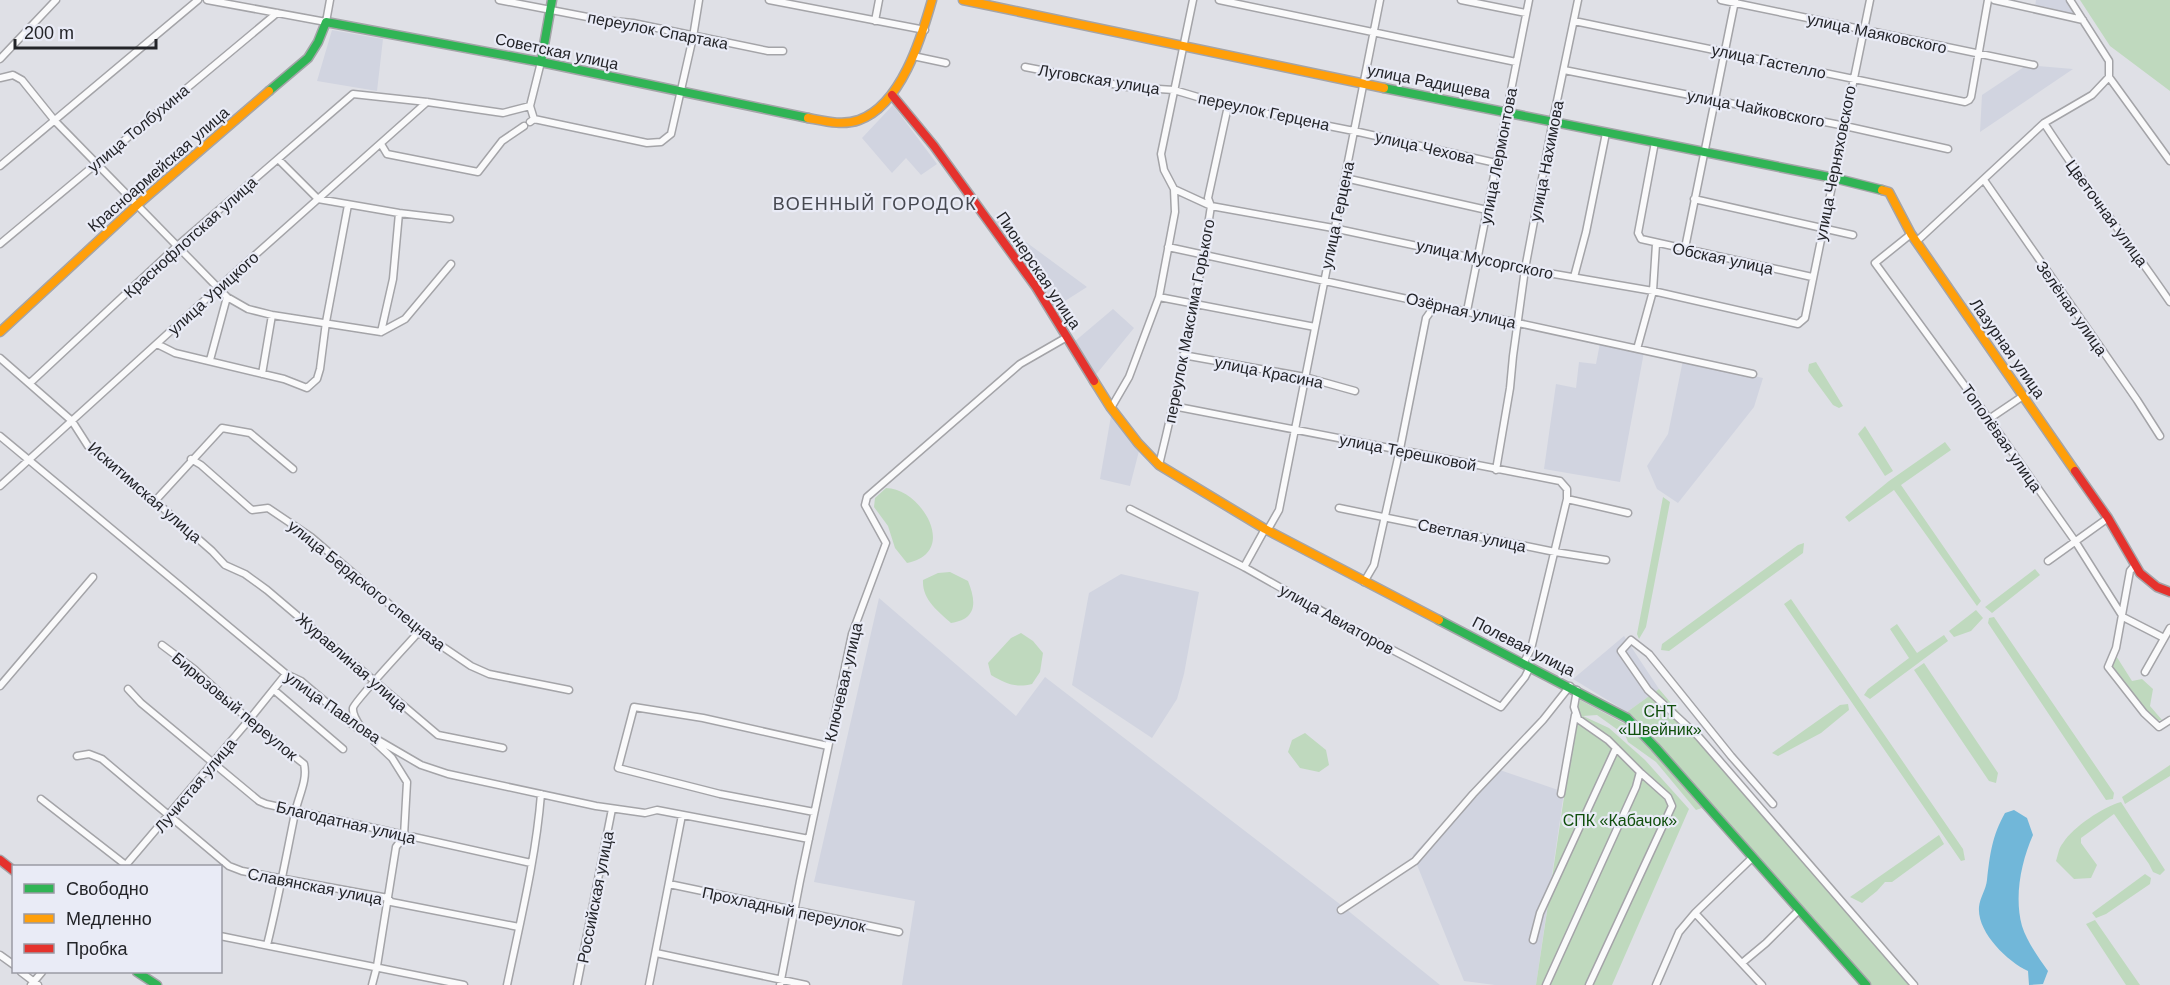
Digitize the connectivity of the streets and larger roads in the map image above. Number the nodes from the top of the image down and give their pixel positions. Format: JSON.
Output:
{"nodes":[{"id":1,"x":56,"y":0,"type":"edge"},
{"id":2,"x":198,"y":0,"type":"edge"},
{"id":3,"x":207,"y":0,"type":"edge"},
{"id":4,"x":330,"y":0,"type":"edge"},
{"id":5,"x":499,"y":0,"type":"edge"},
{"id":6,"x":552,"y":0,"type":"edge"},
{"id":7,"x":699,"y":0,"type":"edge"},
{"id":8,"x":769,"y":0,"type":"edge"},
{"id":9,"x":879,"y":0,"type":"edge"},
{"id":10,"x":932,"y":0,"type":"edge"},
{"id":11,"x":963,"y":0,"type":"edge"},
{"id":12,"x":1193,"y":0,"type":"edge"},
{"id":13,"x":1219,"y":0,"type":"edge"},
{"id":14,"x":1380,"y":0,"type":"edge"},
{"id":15,"x":1461,"y":0,"type":"edge"},
{"id":16,"x":1528,"y":0,"type":"edge"},
{"id":17,"x":1578,"y":0,"type":"edge"},
{"id":18,"x":1721,"y":0,"type":"edge"},
{"id":19,"x":1870,"y":0,"type":"edge"},
{"id":20,"x":1988,"y":0,"type":"edge"},
{"id":21,"x":1994,"y":0,"type":"edge"},
{"id":22,"x":2070,"y":0,"type":"edge"},
{"id":23,"x":1734,"y":1,"type":"edge"},
{"id":24,"x":984,"y":2,"type":"edge"},
{"id":25,"x":1244,"y":2,"type":"edge"},
{"id":26,"x":550,"y":10,"type":"junction"},
{"id":27,"x":277,"y":13,"type":"junction"},
{"id":28,"x":1526,"y":13,"type":"junction"},
{"id":29,"x":2084,"y":20,"type":"junction"},
{"id":30,"x":875,"y":21,"type":"junction"},
{"id":31,"x":1574,"y":21,"type":"junction"},
{"id":32,"x":326,"y":22,"type":"junction"},
{"id":33,"x":924,"y":30,"type":"junction"},
{"id":34,"x":1864,"y":30,"type":"junction"},
{"id":35,"x":1374,"y":33,"type":"junction"},
{"id":36,"x":693,"y":37,"type":"junction"},
{"id":37,"x":1183,"y":47,"type":"junction"},
{"id":38,"x":783,"y":51,"type":"dead end"},
{"id":39,"x":1724,"y":52,"type":"junction"},
{"id":40,"x":1978,"y":54,"type":"junction"},
{"id":41,"x":913,"y":56,"type":"junction"},
{"id":42,"x":0,"y":60,"type":"edge"},
{"id":43,"x":541,"y":62,"type":"junction"},
{"id":44,"x":1516,"y":62,"type":"junction"},
{"id":45,"x":946,"y":63,"type":"dead end"},
{"id":46,"x":2034,"y":65,"type":"dead end"},
{"id":47,"x":1025,"y":67,"type":"dead end"},
{"id":48,"x":1564,"y":70,"type":"junction"},
{"id":49,"x":2109,"y":77,"type":"junction"},
{"id":50,"x":0,"y":78,"type":"edge"},
{"id":51,"x":1852,"y":78,"type":"junction"},
{"id":52,"x":1364,"y":84,"type":"junction"},
{"id":53,"x":1174,"y":90,"type":"junction"},
{"id":54,"x":680,"y":92,"type":"junction"},
{"id":55,"x":892,"y":95,"type":"junction"},
{"id":56,"x":1714,"y":99,"type":"junction"},
{"id":57,"x":427,"y":102,"type":"junction"},
{"id":58,"x":530,"y":106,"type":"junction"},
{"id":59,"x":1228,"y":106,"type":"junction"},
{"id":60,"x":1507,"y":111,"type":"junction"},
{"id":61,"x":1553,"y":120,"type":"junction"},
{"id":62,"x":55,"y":121,"type":"junction"},
{"id":63,"x":529,"y":122,"type":"junction"},
{"id":64,"x":2044,"y":123,"type":"junction"},
{"id":65,"x":1845,"y":126,"type":"junction"},
{"id":66,"x":1354,"y":131,"type":"junction"},
{"id":67,"x":1606,"y":133,"type":"junction"},
{"id":68,"x":1655,"y":142,"type":"junction"},
{"id":69,"x":381,"y":144,"type":"junction"},
{"id":70,"x":1948,"y":149,"type":"dead end"},
{"id":71,"x":1705,"y":151,"type":"junction"},
{"id":72,"x":278,"y":159,"type":"junction"},
{"id":73,"x":2170,"y":161,"type":"edge"},
{"id":74,"x":96,"y":162,"type":"junction"},
{"id":75,"x":1496,"y":163,"type":"junction"},
{"id":76,"x":0,"y":166,"type":"edge"},
{"id":77,"x":1345,"y":178,"type":"junction"},
{"id":78,"x":1833,"y":178,"type":"junction"},
{"id":79,"x":1983,"y":180,"type":"junction"},
{"id":80,"x":1174,"y":189,"type":"junction"},
{"id":81,"x":1889,"y":192,"type":"joint"},
{"id":82,"x":318,"y":199,"type":"junction"},
{"id":83,"x":1694,"y":199,"type":"junction"},
{"id":84,"x":348,"y":205,"type":"junction"},
{"id":85,"x":137,"y":206,"type":"junction"},
{"id":86,"x":1211,"y":206,"type":"junction"},
{"id":87,"x":1487,"y":210,"type":"junction"},
{"id":88,"x":399,"y":213,"type":"junction"},
{"id":89,"x":450,"y":219,"type":"dead end"},
{"id":90,"x":1334,"y":228,"type":"junction"},
{"id":91,"x":1822,"y":229,"type":"junction"},
{"id":92,"x":1853,"y":235,"type":"dead end"},
{"id":93,"x":1913,"y":238,"type":"junction"},
{"id":94,"x":0,"y":244,"type":"edge"},
{"id":95,"x":1656,"y":244,"type":"junction"},
{"id":96,"x":176,"y":247,"type":"junction"},
{"id":97,"x":1168,"y":248,"type":"junction"},
{"id":98,"x":1685,"y":249,"type":"junction"},
{"id":99,"x":1204,"y":256,"type":"junction"},
{"id":100,"x":1478,"y":258,"type":"junction"},
{"id":101,"x":452,"y":264,"type":"dead end"},
{"id":102,"x":1525,"y":269,"type":"junction"},
{"id":103,"x":1574,"y":277,"type":"junction"},
{"id":104,"x":1812,"y":277,"type":"junction"},
{"id":105,"x":1324,"y":280,"type":"junction"},
{"id":106,"x":218,"y":288,"type":"junction"},
{"id":107,"x":1653,"y":291,"type":"junction"},
{"id":108,"x":227,"y":297,"type":"junction"},
{"id":109,"x":1159,"y":297,"type":"junction"},
{"id":110,"x":2170,"y":302,"type":"edge"},
{"id":111,"x":1194,"y":304,"type":"junction"},
{"id":112,"x":1436,"y":304,"type":"junction"},
{"id":113,"x":1467,"y":311,"type":"junction"},
{"id":114,"x":272,"y":315,"type":"junction"},
{"id":115,"x":326,"y":322,"type":"junction"},
{"id":116,"x":1517,"y":324,"type":"junction"},
{"id":117,"x":1798,"y":324,"type":"joint"},
{"id":118,"x":1315,"y":327,"type":"junction"},
{"id":119,"x":0,"y":332,"type":"edge"},
{"id":120,"x":381,"y":332,"type":"junction"},
{"id":121,"x":1067,"y":337,"type":"junction"},
{"id":122,"x":157,"y":344,"type":"junction"},
{"id":123,"x":1637,"y":349,"type":"junction"},
{"id":124,"x":1183,"y":355,"type":"junction"},
{"id":125,"x":0,"y":358,"type":"edge"},
{"id":126,"x":210,"y":360,"type":"junction"},
{"id":127,"x":262,"y":374,"type":"junction"},
{"id":128,"x":1753,"y":374,"type":"dead end"},
{"id":129,"x":1305,"y":377,"type":"junction"},
{"id":130,"x":30,"y":383,"type":"junction"},
{"id":131,"x":1355,"y":391,"type":"dead end"},
{"id":132,"x":2023,"y":396,"type":"junction"},
{"id":133,"x":1173,"y":406,"type":"junction"},
{"id":134,"x":1111,"y":408,"type":"junction"},
{"id":135,"x":1989,"y":419,"type":"junction"},
{"id":136,"x":72,"y":421,"type":"junction"},
{"id":137,"x":1295,"y":430,"type":"junction"},
{"id":138,"x":0,"y":436,"type":"edge"},
{"id":139,"x":2160,"y":436,"type":"dead end"},
{"id":140,"x":1400,"y":449,"type":"junction"},
{"id":141,"x":191,"y":459,"type":"junction"},
{"id":142,"x":29,"y":460,"type":"junction"},
{"id":143,"x":1159,"y":465,"type":"junction"},
{"id":144,"x":293,"y":470,"type":"dead end"},
{"id":145,"x":1496,"y":470,"type":"junction"},
{"id":146,"x":0,"y":486,"type":"edge"},
{"id":147,"x":1567,"y":500,"type":"junction"},
{"id":148,"x":155,"y":501,"type":"junction"},
{"id":149,"x":1339,"y":508,"type":"dead end"},
{"id":150,"x":1130,"y":509,"type":"dead end"},
{"id":151,"x":1628,"y":513,"type":"dead end"},
{"id":152,"x":1384,"y":517,"type":"junction"},
{"id":153,"x":2108,"y":518,"type":"junction"},
{"id":154,"x":1266,"y":530,"type":"junction"},
{"id":155,"x":2074,"y":541,"type":"junction"},
{"id":156,"x":212,"y":551,"type":"joint"},
{"id":157,"x":1555,"y":552,"type":"junction"},
{"id":158,"x":1606,"y":560,"type":"dead end"},
{"id":159,"x":2048,"y":561,"type":"dead end"},
{"id":160,"x":2135,"y":566,"type":"junction"},
{"id":161,"x":1244,"y":567,"type":"junction"},
{"id":162,"x":93,"y":577,"type":"dead end"},
{"id":163,"x":1364,"y":582,"type":"junction"},
{"id":164,"x":2170,"y":592,"type":"edge"},
{"id":165,"x":2123,"y":617,"type":"junction"},
{"id":166,"x":2170,"y":628,"type":"edge"},
{"id":167,"x":423,"y":633,"type":"junction"},
{"id":168,"x":2164,"y":638,"type":"junction"},
{"id":169,"x":162,"y":645,"type":"dead end"},
{"id":170,"x":1525,"y":665,"type":"junction"},
{"id":171,"x":2145,"y":672,"type":"dead end"},
{"id":172,"x":286,"y":674,"type":"junction"},
{"id":173,"x":375,"y":682,"type":"junction"},
{"id":174,"x":0,"y":686,"type":"edge"},
{"id":175,"x":1573,"y":688,"type":"junction"},
{"id":176,"x":128,"y":689,"type":"dead end"},
{"id":177,"x":274,"y":690,"type":"junction"},
{"id":178,"x":569,"y":690,"type":"dead end"},
{"id":179,"x":1575,"y":714,"type":"junction"},
{"id":180,"x":249,"y":720,"type":"junction"},
{"id":181,"x":2170,"y":720,"type":"edge"},
{"id":182,"x":364,"y":732,"type":"junction"},
{"id":183,"x":828,"y":746,"type":"junction"},
{"id":184,"x":503,"y":748,"type":"dead end"},
{"id":185,"x":1616,"y":748,"type":"junction"},
{"id":186,"x":343,"y":749,"type":"dead end"},
{"id":187,"x":77,"y":756,"type":"dead end"},
{"id":188,"x":213,"y":763,"type":"junction"},
{"id":189,"x":1640,"y":772,"type":"junction"},
{"id":190,"x":541,"y":794,"type":"junction"},
{"id":191,"x":1561,"y":794,"type":"dead end"},
{"id":192,"x":41,"y":799,"type":"dead end"},
{"id":193,"x":1773,"y":804,"type":"dead end"},
{"id":194,"x":612,"y":809,"type":"junction"},
{"id":195,"x":295,"y":810,"type":"junction"},
{"id":196,"x":814,"y":812,"type":"junction"},
{"id":197,"x":169,"y":814,"type":"junction"},
{"id":198,"x":682,"y":815,"type":"junction"},
{"id":199,"x":404,"y":836,"type":"junction"},
{"id":200,"x":809,"y":839,"type":"junction"},
{"id":201,"x":1752,"y":858,"type":"junction"},
{"id":202,"x":0,"y":860,"type":"edge"},
{"id":203,"x":531,"y":863,"type":"junction"},
{"id":204,"x":125,"y":865,"type":"edge"},
{"id":205,"x":127,"y":865,"type":"edge"},
{"id":206,"x":12,"y":869,"type":"edge"},
{"id":207,"x":283,"y":878,"type":"junction"},
{"id":208,"x":669,"y":884,"type":"junction"},
{"id":209,"x":388,"y":898,"type":"junction"},
{"id":210,"x":1341,"y":910,"type":"dead end"},
{"id":211,"x":1799,"y":910,"type":"junction"},
{"id":212,"x":795,"y":912,"type":"junction"},
{"id":213,"x":1695,"y":913,"type":"junction"},
{"id":214,"x":519,"y":927,"type":"junction"},
{"id":215,"x":899,"y":932,"type":"dead end"},
{"id":216,"x":222,"y":936,"type":"edge"},
{"id":217,"x":1533,"y":940,"type":"dead end"},
{"id":218,"x":267,"y":945,"type":"junction"},
{"id":219,"x":656,"y":952,"type":"junction"},
{"id":220,"x":1742,"y":963,"type":"junction"},
{"id":221,"x":377,"y":966,"type":"junction"},
{"id":222,"x":22,"y":973,"type":"edge"},
{"id":223,"x":139,"y":973,"type":"edge"},
{"id":224,"x":781,"y":983,"type":"edge"},
{"id":225,"x":34,"y":984,"type":"edge"},
{"id":226,"x":157,"y":985,"type":"edge"},
{"id":227,"x":372,"y":985,"type":"edge"},
{"id":228,"x":464,"y":985,"type":"edge"},
{"id":229,"x":507,"y":985,"type":"edge"},
{"id":230,"x":577,"y":985,"type":"edge"},
{"id":231,"x":649,"y":985,"type":"edge"},
{"id":232,"x":806,"y":985,"type":"edge"},
{"id":233,"x":1546,"y":985,"type":"edge"},
{"id":234,"x":1589,"y":985,"type":"edge"},
{"id":235,"x":1656,"y":985,"type":"edge"},
{"id":236,"x":1762,"y":985,"type":"edge"},
{"id":237,"x":1866,"y":985,"type":"edge"},
{"id":238,"x":1914,"y":985,"type":"edge"}],
"edges":[{"from":1,"to":42,"type":"street"},
{"from":2,"to":62,"type":"street"},
{"from":3,"to":27,"type":"street","name":"Советская улица"},
{"from":4,"to":32,"type":"street"},
{"from":5,"to":26,"type":"street","name":"переулок Спартака"},
{"from":6,"to":26,"type":"street"},
{"from":7,"to":36,"type":"street"},
{"from":8,"to":30,"type":"street"},
{"from":9,"to":30,"type":"street"},
{"from":10,"to":33,"type":"street","name":"Советская улица"},
{"from":11,"to":24,"type":"street","name":"улица Радищева"},
{"from":12,"to":37,"type":"street"},
{"from":13,"to":25,"type":"street"},
{"from":14,"to":35,"type":"street","name":"улица Герцена"},
{"from":15,"to":28,"type":"street"},
{"from":16,"to":28,"type":"street","name":"улица Лермонтова"},
{"from":17,"to":31,"type":"street","name":"улица Нахимова"},
{"from":18,"to":23,"type":"street","name":"улица Маяковского"},
{"from":19,"to":34,"type":"street","name":"улица Черняховского"},
{"from":20,"to":40,"type":"street"},
{"from":21,"to":29,"type":"street"},
{"from":22,"to":29,"type":"street"},
{"from":23,"to":34,"type":"street","name":"улица Маяковского"},
{"from":23,"to":39,"type":"street"},
{"from":24,"to":37,"type":"street","name":"улица Радищева"},
{"from":25,"to":35,"type":"street"},
{"from":26,"to":36,"type":"street","name":"переулок Спартака"},
{"from":26,"to":43,"type":"street"},
{"from":27,"to":32,"type":"street","name":"Советская улица"},
{"from":27,"to":74,"type":"street","name":"улица Толбухина"},
{"from":28,"to":44,"type":"street","name":"улица Лермонтова"},
{"from":29,"to":49,"type":"street"},
{"from":30,"to":33,"type":"street"},
{"from":31,"to":39,"type":"street","name":"улица Гастелло"},
{"from":31,"to":48,"type":"street","name":"улица Нахимова"},
{"from":32,"to":43,"type":"street","name":"Советская улица"},
{"from":32,"to":85,"type":"street","name":"Красноармейская улица"},
{"from":33,"to":41,"type":"street","name":"Советская улица"},
{"from":34,"to":40,"type":"street","name":"улица Маяковского"},
{"from":34,"to":51,"type":"street","name":"улица Черняховского"},
{"from":35,"to":44,"type":"street"},
{"from":35,"to":52,"type":"street","name":"улица Герцена"},
{"from":36,"to":38,"type":"street","name":"переулок Спартака"},
{"from":36,"to":54,"type":"street"},
{"from":37,"to":52,"type":"street","name":"улица Радищева"},
{"from":37,"to":53,"type":"street"},
{"from":39,"to":51,"type":"street","name":"улица Гастелло"},
{"from":39,"to":56,"type":"street"},
{"from":40,"to":46,"type":"street","name":"улица Маяковского"},
{"from":40,"to":51,"type":"street","name":"улица Гастелло"},
{"from":41,"to":45,"type":"street"},
{"from":41,"to":55,"type":"street","name":"Советская улица"},
{"from":43,"to":54,"type":"street","name":"Советская улица"},
{"from":43,"to":58,"type":"street"},
{"from":44,"to":60,"type":"street","name":"улица Лермонтова"},
{"from":47,"to":53,"type":"street","name":"Луговская улица"},
{"from":48,"to":56,"type":"street","name":"улица Чайковского"},
{"from":48,"to":61,"type":"street","name":"улица Нахимова"},
{"from":49,"to":64,"type":"street"},
{"from":49,"to":73,"type":"street"},
{"from":50,"to":62,"type":"street"},
{"from":51,"to":65,"type":"street","name":"улица Черняховского"},
{"from":52,"to":60,"type":"street","name":"улица Радищева"},
{"from":52,"to":66,"type":"street","name":"улица Герцена"},
{"from":53,"to":59,"type":"street","name":"переулок Герцена"},
{"from":53,"to":80,"type":"street"},
{"from":54,"to":55,"type":"street","name":"Советская улица"},
{"from":54,"to":63,"type":"street"},
{"from":55,"to":121,"type":"street","name":"Пионерская улица"},
{"from":56,"to":65,"type":"street","name":"улица Чайковского"},
{"from":56,"to":71,"type":"street"},
{"from":57,"to":58,"type":"street"},
{"from":57,"to":69,"type":"street","name":"улица Урицкого"},
{"from":57,"to":72,"type":"street","name":"Краснофлотская улица"},
{"from":58,"to":63,"type":"street"},
{"from":59,"to":66,"type":"street","name":"переулок Герцена"},
{"from":59,"to":86,"type":"street","name":"переулок Максима Горького"},
{"from":60,"to":61,"type":"street","name":"улица Радищева"},
{"from":60,"to":75,"type":"street","name":"улица Лермонтова"},
{"from":61,"to":67,"type":"street","name":"улица Радищева"},
{"from":61,"to":102,"type":"street","name":"улица Нахимова"},
{"from":62,"to":74,"type":"street"},
{"from":62,"to":76,"type":"street"},
{"from":63,"to":69,"type":"street"},
{"from":64,"to":79,"type":"street"},
{"from":64,"to":110,"type":"street","name":"Цветочная улица"},
{"from":65,"to":70,"type":"street","name":"улица Чайковского"},
{"from":65,"to":78,"type":"street","name":"улица Черняховского"},
{"from":66,"to":75,"type":"street","name":"улица Чехова"},
{"from":66,"to":77,"type":"street","name":"улица Герцена"},
{"from":67,"to":68,"type":"street","name":"улица Радищева"},
{"from":67,"to":103,"type":"street"},
{"from":68,"to":71,"type":"street","name":"улица Радищева"},
{"from":68,"to":95,"type":"street","name":"Обская улица"},
{"from":69,"to":82,"type":"street","name":"улица Урицкого"},
{"from":71,"to":78,"type":"street","name":"улица Радищева"},
{"from":71,"to":83,"type":"street"},
{"from":72,"to":82,"type":"street"},
{"from":72,"to":96,"type":"street","name":"Краснофлотская улица"},
{"from":74,"to":85,"type":"street"},
{"from":74,"to":94,"type":"street","name":"улица Толбухина"},
{"from":75,"to":87,"type":"street","name":"улица Лермонтова"},
{"from":77,"to":87,"type":"street"},
{"from":77,"to":90,"type":"street","name":"улица Герцена"},
{"from":78,"to":81,"type":"street","name":"улица Радищева"},
{"from":78,"to":91,"type":"street","name":"улица Черняховского"},
{"from":79,"to":93,"type":"street"},
{"from":79,"to":139,"type":"street","name":"Зелёная улица"},
{"from":80,"to":86,"type":"street","name":"улица Мусоргского"},
{"from":80,"to":97,"type":"street"},
{"from":81,"to":93,"type":"street","name":"Лазурная улица"},
{"from":82,"to":84,"type":"street"},
{"from":82,"to":106,"type":"street","name":"улица Урицкого"},
{"from":83,"to":91,"type":"street"},
{"from":83,"to":98,"type":"street"},
{"from":84,"to":88,"type":"street"},
{"from":84,"to":115,"type":"street"},
{"from":85,"to":96,"type":"street"},
{"from":85,"to":119,"type":"street","name":"Красноармейская улица"},
{"from":86,"to":90,"type":"street","name":"улица Мусоргского"},
{"from":86,"to":99,"type":"street","name":"переулок Максима Горького"},
{"from":87,"to":100,"type":"street","name":"улица Лермонтова"},
{"from":88,"to":89,"type":"street"},
{"from":88,"to":120,"type":"street"},
{"from":90,"to":100,"type":"street","name":"улица Мусоргского"},
{"from":90,"to":105,"type":"street","name":"улица Герцена"},
{"from":91,"to":92,"type":"street"},
{"from":91,"to":104,"type":"street","name":"улица Черняховского"},
{"from":93,"to":132,"type":"street","name":"Лазурная улица"},
{"from":93,"to":135,"type":"street","name":"Тополёвая улица"},
{"from":95,"to":98,"type":"street","name":"Обская улица"},
{"from":95,"to":107,"type":"street"},
{"from":96,"to":106,"type":"street"},
{"from":96,"to":130,"type":"street","name":"Краснофлотская улица"},
{"from":97,"to":99,"type":"street","name":"Озёрная улица"},
{"from":97,"to":109,"type":"street"},
{"from":98,"to":104,"type":"street","name":"Обская улица"},
{"from":99,"to":105,"type":"street","name":"Озёрная улица"},
{"from":99,"to":111,"type":"street","name":"переулок Максима Горького"},
{"from":100,"to":102,"type":"street","name":"улица Мусоргского"},
{"from":100,"to":113,"type":"street","name":"улица Лермонтова"},
{"from":101,"to":120,"type":"street"},
{"from":102,"to":103,"type":"street","name":"улица Мусоргского"},
{"from":102,"to":116,"type":"street","name":"улица Нахимова"},
{"from":103,"to":107,"type":"street","name":"улица Мусоргского"},
{"from":104,"to":117,"type":"street","name":"улица Черняховского"},
{"from":105,"to":112,"type":"street","name":"Озёрная улица"},
{"from":105,"to":118,"type":"street","name":"улица Герцена"},
{"from":106,"to":108,"type":"street"},
{"from":106,"to":122,"type":"street","name":"улица Урицкого"},
{"from":107,"to":117,"type":"street","name":"улица Мусоргского"},
{"from":107,"to":123,"type":"street"},
{"from":108,"to":114,"type":"street"},
{"from":108,"to":126,"type":"street"},
{"from":109,"to":111,"type":"street"},
{"from":109,"to":134,"type":"street"},
{"from":111,"to":118,"type":"street"},
{"from":111,"to":124,"type":"street","name":"переулок Максима Горького"},
{"from":112,"to":113,"type":"street","name":"Озёрная улица"},
{"from":112,"to":140,"type":"street"},
{"from":113,"to":116,"type":"street","name":"Озёрная улица"},
{"from":114,"to":115,"type":"street"},
{"from":114,"to":127,"type":"street"},
{"from":115,"to":120,"type":"street"},
{"from":115,"to":127,"type":"street"},
{"from":116,"to":123,"type":"street","name":"Озёрная улица"},
{"from":116,"to":145,"type":"street","name":"улица Нахимова"},
{"from":118,"to":129,"type":"street","name":"улица Герцена"},
{"from":121,"to":134,"type":"street","name":"Пионерская улица"},
{"from":121,"to":183,"type":"street","name":"Ключевая улица"},
{"from":122,"to":126,"type":"street"},
{"from":122,"to":136,"type":"street","name":"улица Урицкого"},
{"from":123,"to":128,"type":"street","name":"Озёрная улица"},
{"from":124,"to":129,"type":"street","name":"улица Красина"},
{"from":124,"to":133,"type":"street","name":"переулок Максима Горького"},
{"from":125,"to":130,"type":"street","name":"Искитимская улица"},
{"from":126,"to":127,"type":"street"},
{"from":129,"to":131,"type":"street","name":"улица Красина"},
{"from":129,"to":137,"type":"street","name":"улица Герцена"},
{"from":130,"to":136,"type":"street","name":"Искитимская улица"},
{"from":132,"to":135,"type":"street"},
{"from":132,"to":153,"type":"street","name":"Лазурная улица"},
{"from":133,"to":137,"type":"street","name":"улица Терешковой"},
{"from":133,"to":143,"type":"street","name":"переулок Максима Горького"},
{"from":134,"to":143,"type":"street","name":"Полевая улица"},
{"from":135,"to":155,"type":"street","name":"Тополёвая улица"},
{"from":136,"to":142,"type":"street","name":"улица Урицкого"},
{"from":136,"to":148,"type":"street","name":"Искитимская улица"},
{"from":137,"to":140,"type":"street","name":"улица Терешковой"},
{"from":137,"to":154,"type":"street","name":"улица Герцена"},
{"from":138,"to":142,"type":"street","name":"улица Павлова"},
{"from":140,"to":145,"type":"street","name":"улица Терешковой"},
{"from":140,"to":152,"type":"street"},
{"from":141,"to":144,"type":"street"},
{"from":141,"to":148,"type":"street"},
{"from":141,"to":167,"type":"street","name":"улица Бердского спецназа"},
{"from":142,"to":146,"type":"street","name":"улица Урицкого"},
{"from":142,"to":172,"type":"street","name":"улица Павлова"},
{"from":143,"to":154,"type":"street","name":"Полевая улица"},
{"from":145,"to":147,"type":"street","name":"улица Терешковой"},
{"from":147,"to":151,"type":"street"},
{"from":147,"to":157,"type":"street"},
{"from":148,"to":156,"type":"street","name":"Искитимская улица"},
{"from":149,"to":152,"type":"street","name":"Светлая улица"},
{"from":150,"to":161,"type":"street","name":"улица Авиаторов"},
{"from":152,"to":157,"type":"street","name":"Светлая улица"},
{"from":152,"to":163,"type":"street"},
{"from":153,"to":155,"type":"street"},
{"from":153,"to":160,"type":"street","name":"Лазурная улица"},
{"from":154,"to":161,"type":"street","name":"улица Герцена"},
{"from":154,"to":163,"type":"street","name":"Полевая улица"},
{"from":155,"to":159,"type":"street"},
{"from":155,"to":165,"type":"street","name":"Тополёвая улица"},
{"from":156,"to":173,"type":"street","name":"Журавлиная улица"},
{"from":157,"to":158,"type":"street","name":"Светлая улица"},
{"from":157,"to":170,"type":"street"},
{"from":160,"to":164,"type":"street","name":"Лазурная улица"},
{"from":160,"to":165,"type":"street"},
{"from":161,"to":170,"type":"street","name":"улица Авиаторов"},
{"from":162,"to":174,"type":"street"},
{"from":163,"to":170,"type":"street","name":"Полевая улица"},
{"from":165,"to":168,"type":"street"},
{"from":165,"to":181,"type":"street"},
{"from":166,"to":168,"type":"street"},
{"from":167,"to":173,"type":"street"},
{"from":167,"to":178,"type":"street","name":"улица Бердского спецназа"},
{"from":168,"to":171,"type":"street"},
{"from":169,"to":180,"type":"street","name":"Бирюзовый переулок"},
{"from":170,"to":175,"type":"street","name":"Полевая улица"},
{"from":172,"to":177,"type":"street","name":"Лучистая улица"},
{"from":172,"to":182,"type":"street","name":"улица Павлова"},
{"from":173,"to":182,"type":"street"},
{"from":173,"to":184,"type":"street","name":"Журавлиная улица"},
{"from":175,"to":179,"type":"street"},
{"from":175,"to":201,"type":"street","name":"Полевая улица"},
{"from":175,"to":210,"type":"street"},
{"from":176,"to":188,"type":"street","name":"Благодатная улица"},
{"from":177,"to":180,"type":"street","name":"Лучистая улица"},
{"from":177,"to":186,"type":"street"},
{"from":179,"to":185,"type":"street"},
{"from":179,"to":191,"type":"street"},
{"from":180,"to":188,"type":"street","name":"Лучистая улица"},
{"from":180,"to":195,"type":"street","name":"Бирюзовый переулок"},
{"from":182,"to":190,"type":"street","name":"улица Павлова"},
{"from":182,"to":199,"type":"street"},
{"from":183,"to":196,"type":"street","name":"Ключевая улица"},
{"from":183,"to":196,"type":"street"},
{"from":185,"to":189,"type":"street"},
{"from":185,"to":217,"type":"street"},
{"from":187,"to":197,"type":"street","name":"Славянская улица"},
{"from":188,"to":195,"type":"street","name":"Благодатная улица"},
{"from":188,"to":197,"type":"street","name":"Лучистая улица"},
{"from":189,"to":233,"type":"street"},
{"from":189,"to":234,"type":"street"},
{"from":190,"to":194,"type":"street","name":"улица Павлова"},
{"from":190,"to":203,"type":"street"},
{"from":192,"to":204,"type":"street"},
{"from":193,"to":238,"type":"street"},
{"from":194,"to":198,"type":"street","name":"улица Павлова"},
{"from":194,"to":230,"type":"street","name":"Российская улица"},
{"from":195,"to":199,"type":"street","name":"Благодатная улица"},
{"from":195,"to":207,"type":"street","name":"Бирюзовый переулок"},
{"from":196,"to":200,"type":"street","name":"Ключевая улица"},
{"from":197,"to":205,"type":"street","name":"Лучистая улица"},
{"from":197,"to":207,"type":"street","name":"Славянская улица"},
{"from":198,"to":200,"type":"street","name":"улица Павлова"},
{"from":198,"to":208,"type":"street"},
{"from":199,"to":203,"type":"street","name":"Благодатная улица"},
{"from":199,"to":209,"type":"street"},
{"from":200,"to":212,"type":"street","name":"Ключевая улица"},
{"from":201,"to":211,"type":"street","name":"Полевая улица"},
{"from":201,"to":213,"type":"street"},
{"from":202,"to":206,"type":"street"},
{"from":203,"to":214,"type":"street"},
{"from":207,"to":209,"type":"street","name":"Славянская улица"},
{"from":207,"to":218,"type":"street","name":"Бирюзовый переулок"},
{"from":208,"to":212,"type":"street","name":"Прохладный переулок"},
{"from":208,"to":219,"type":"street"},
{"from":209,"to":214,"type":"street","name":"Славянская улица"},
{"from":209,"to":221,"type":"street"},
{"from":211,"to":220,"type":"street"},
{"from":211,"to":237,"type":"street","name":"Полевая улица"},
{"from":212,"to":215,"type":"street","name":"Прохладный переулок"},
{"from":212,"to":224,"type":"street","name":"Ключевая улица"},
{"from":213,"to":220,"type":"street"},
{"from":213,"to":235,"type":"street"},
{"from":214,"to":229,"type":"street"},
{"from":216,"to":218,"type":"street"},
{"from":218,"to":221,"type":"street"},
{"from":219,"to":224,"type":"street"},
{"from":219,"to":231,"type":"street"},
{"from":220,"to":236,"type":"street"},
{"from":221,"to":227,"type":"street"},
{"from":221,"to":228,"type":"street"},
{"from":222,"to":225,"type":"street"},
{"from":223,"to":226,"type":"street"},
{"from":224,"to":232,"type":"street"}]}
